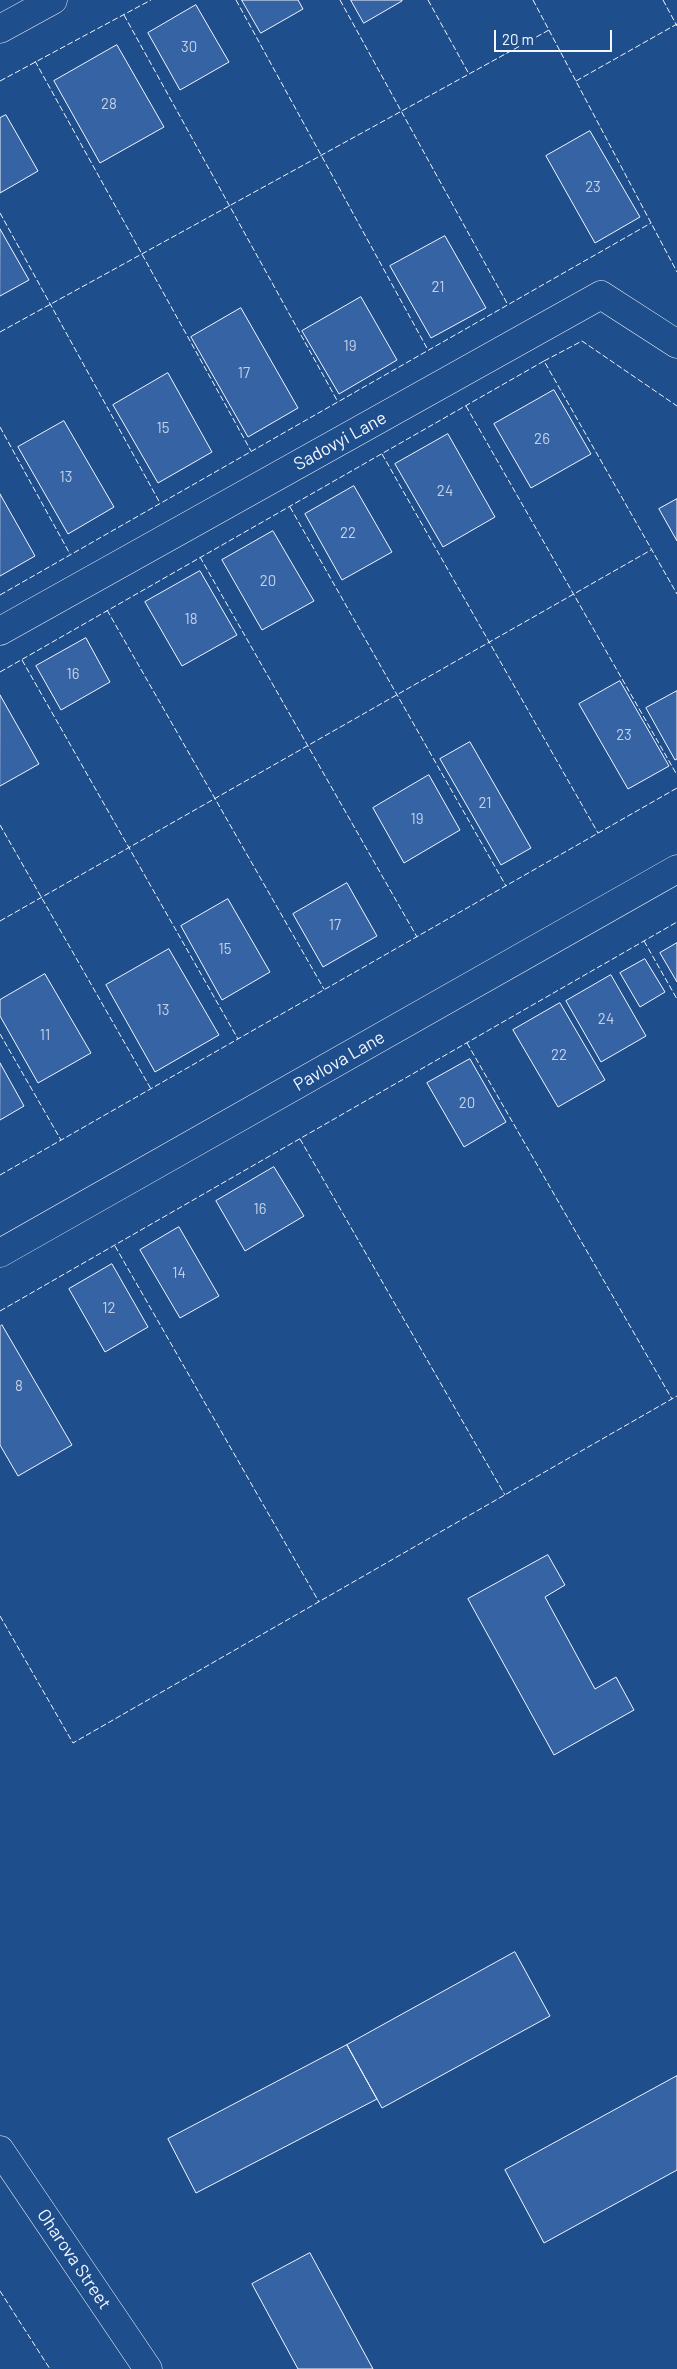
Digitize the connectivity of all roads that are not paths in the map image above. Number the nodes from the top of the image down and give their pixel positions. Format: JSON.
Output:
{"nodes":[{"id":1,"x":53,"y":0,"type":"edge"},
{"id":2,"x":0,"y":29,"type":"edge"},
{"id":3,"x":677,"y":344,"type":"edge"},
{"id":4,"x":0,"y":631,"type":"edge"},
{"id":5,"x":677,"y":869,"type":"edge"},
{"id":6,"x":0,"y":1253,"type":"edge"},
{"id":7,"x":0,"y":2150,"type":"edge"},
{"id":8,"x":148,"y":2369,"type":"edge"}],
"edges":[{"from":1,"to":2,"type":"street"},
{"from":3,"to":4,"type":"street","name":"Sadovyi Lane"},
{"from":5,"to":6,"type":"street","name":"Pavlova Lane"},
{"from":7,"to":8,"type":"street","name":"Oharova Street"}]}
